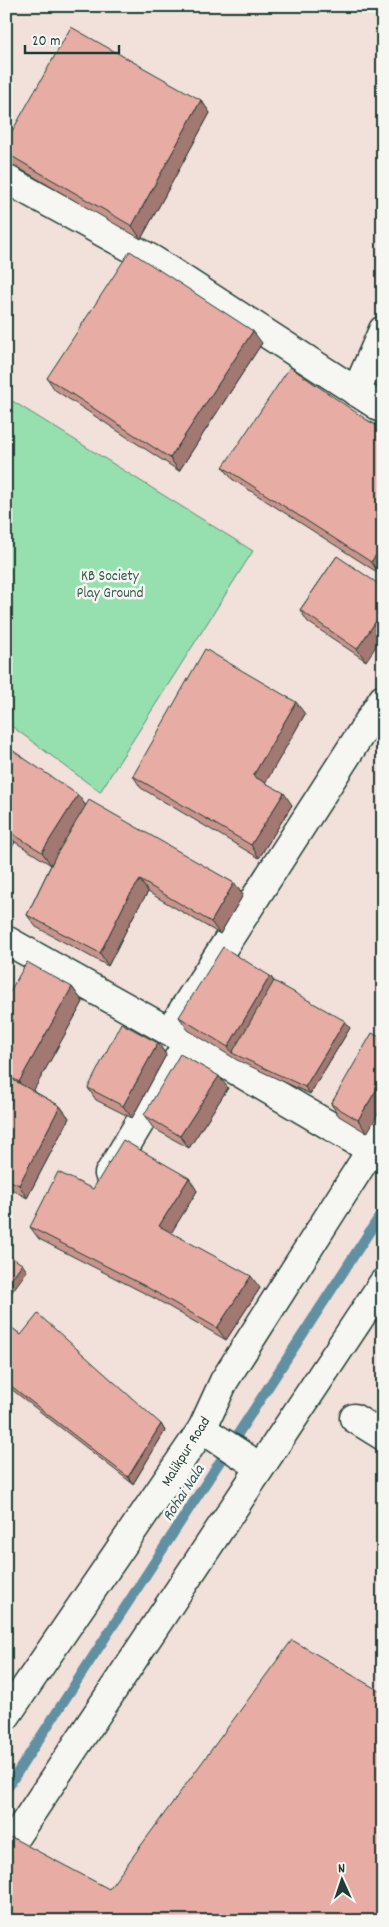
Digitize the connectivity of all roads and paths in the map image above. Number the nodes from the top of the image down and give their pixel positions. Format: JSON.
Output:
{"nodes":[{"id":1,"x":6,"y":179,"type":"edge"},
{"id":2,"x":383,"y":330,"type":"edge"},
{"id":3,"x":356,"y":392,"type":"junction"},
{"id":4,"x":383,"y":410,"type":"edge"},
{"id":5,"x":383,"y":699,"type":"edge"},
{"id":6,"x":6,"y":940,"type":"edge"},
{"id":7,"x":178,"y":1037,"type":"junction"},
{"id":8,"x":377,"y":1139,"type":"edge"},
{"id":9,"x":104,"y":1183,"type":"edge"},
{"id":10,"x":383,"y":1283,"type":"edge"},
{"id":11,"x":354,"y":1418,"type":"dead end"},
{"id":12,"x":209,"y":1434,"type":"junction"},
{"id":13,"x":383,"y":1436,"type":"edge"},
{"id":14,"x":255,"y":1463,"type":"junction"},
{"id":15,"x":6,"y":1716,"type":"edge"},
{"id":16,"x":6,"y":1851,"type":"edge"}],
"edges":[{"from":1,"to":3,"type":"street"},
{"from":2,"to":3,"type":"street"},
{"from":3,"to":4,"type":"street"},
{"from":5,"to":7,"type":"street"},
{"from":6,"to":7,"type":"street"},
{"from":7,"to":8,"type":"street"},
{"from":7,"to":9,"type":"street"},
{"from":8,"to":12,"type":"street","name":"Malikpur Road"},
{"from":10,"to":14,"type":"street"},
{"from":11,"to":13,"type":"street"},
{"from":12,"to":14,"type":"street"},
{"from":12,"to":15,"type":"street","name":"Malikpur Road"},
{"from":14,"to":16,"type":"street"}]}
